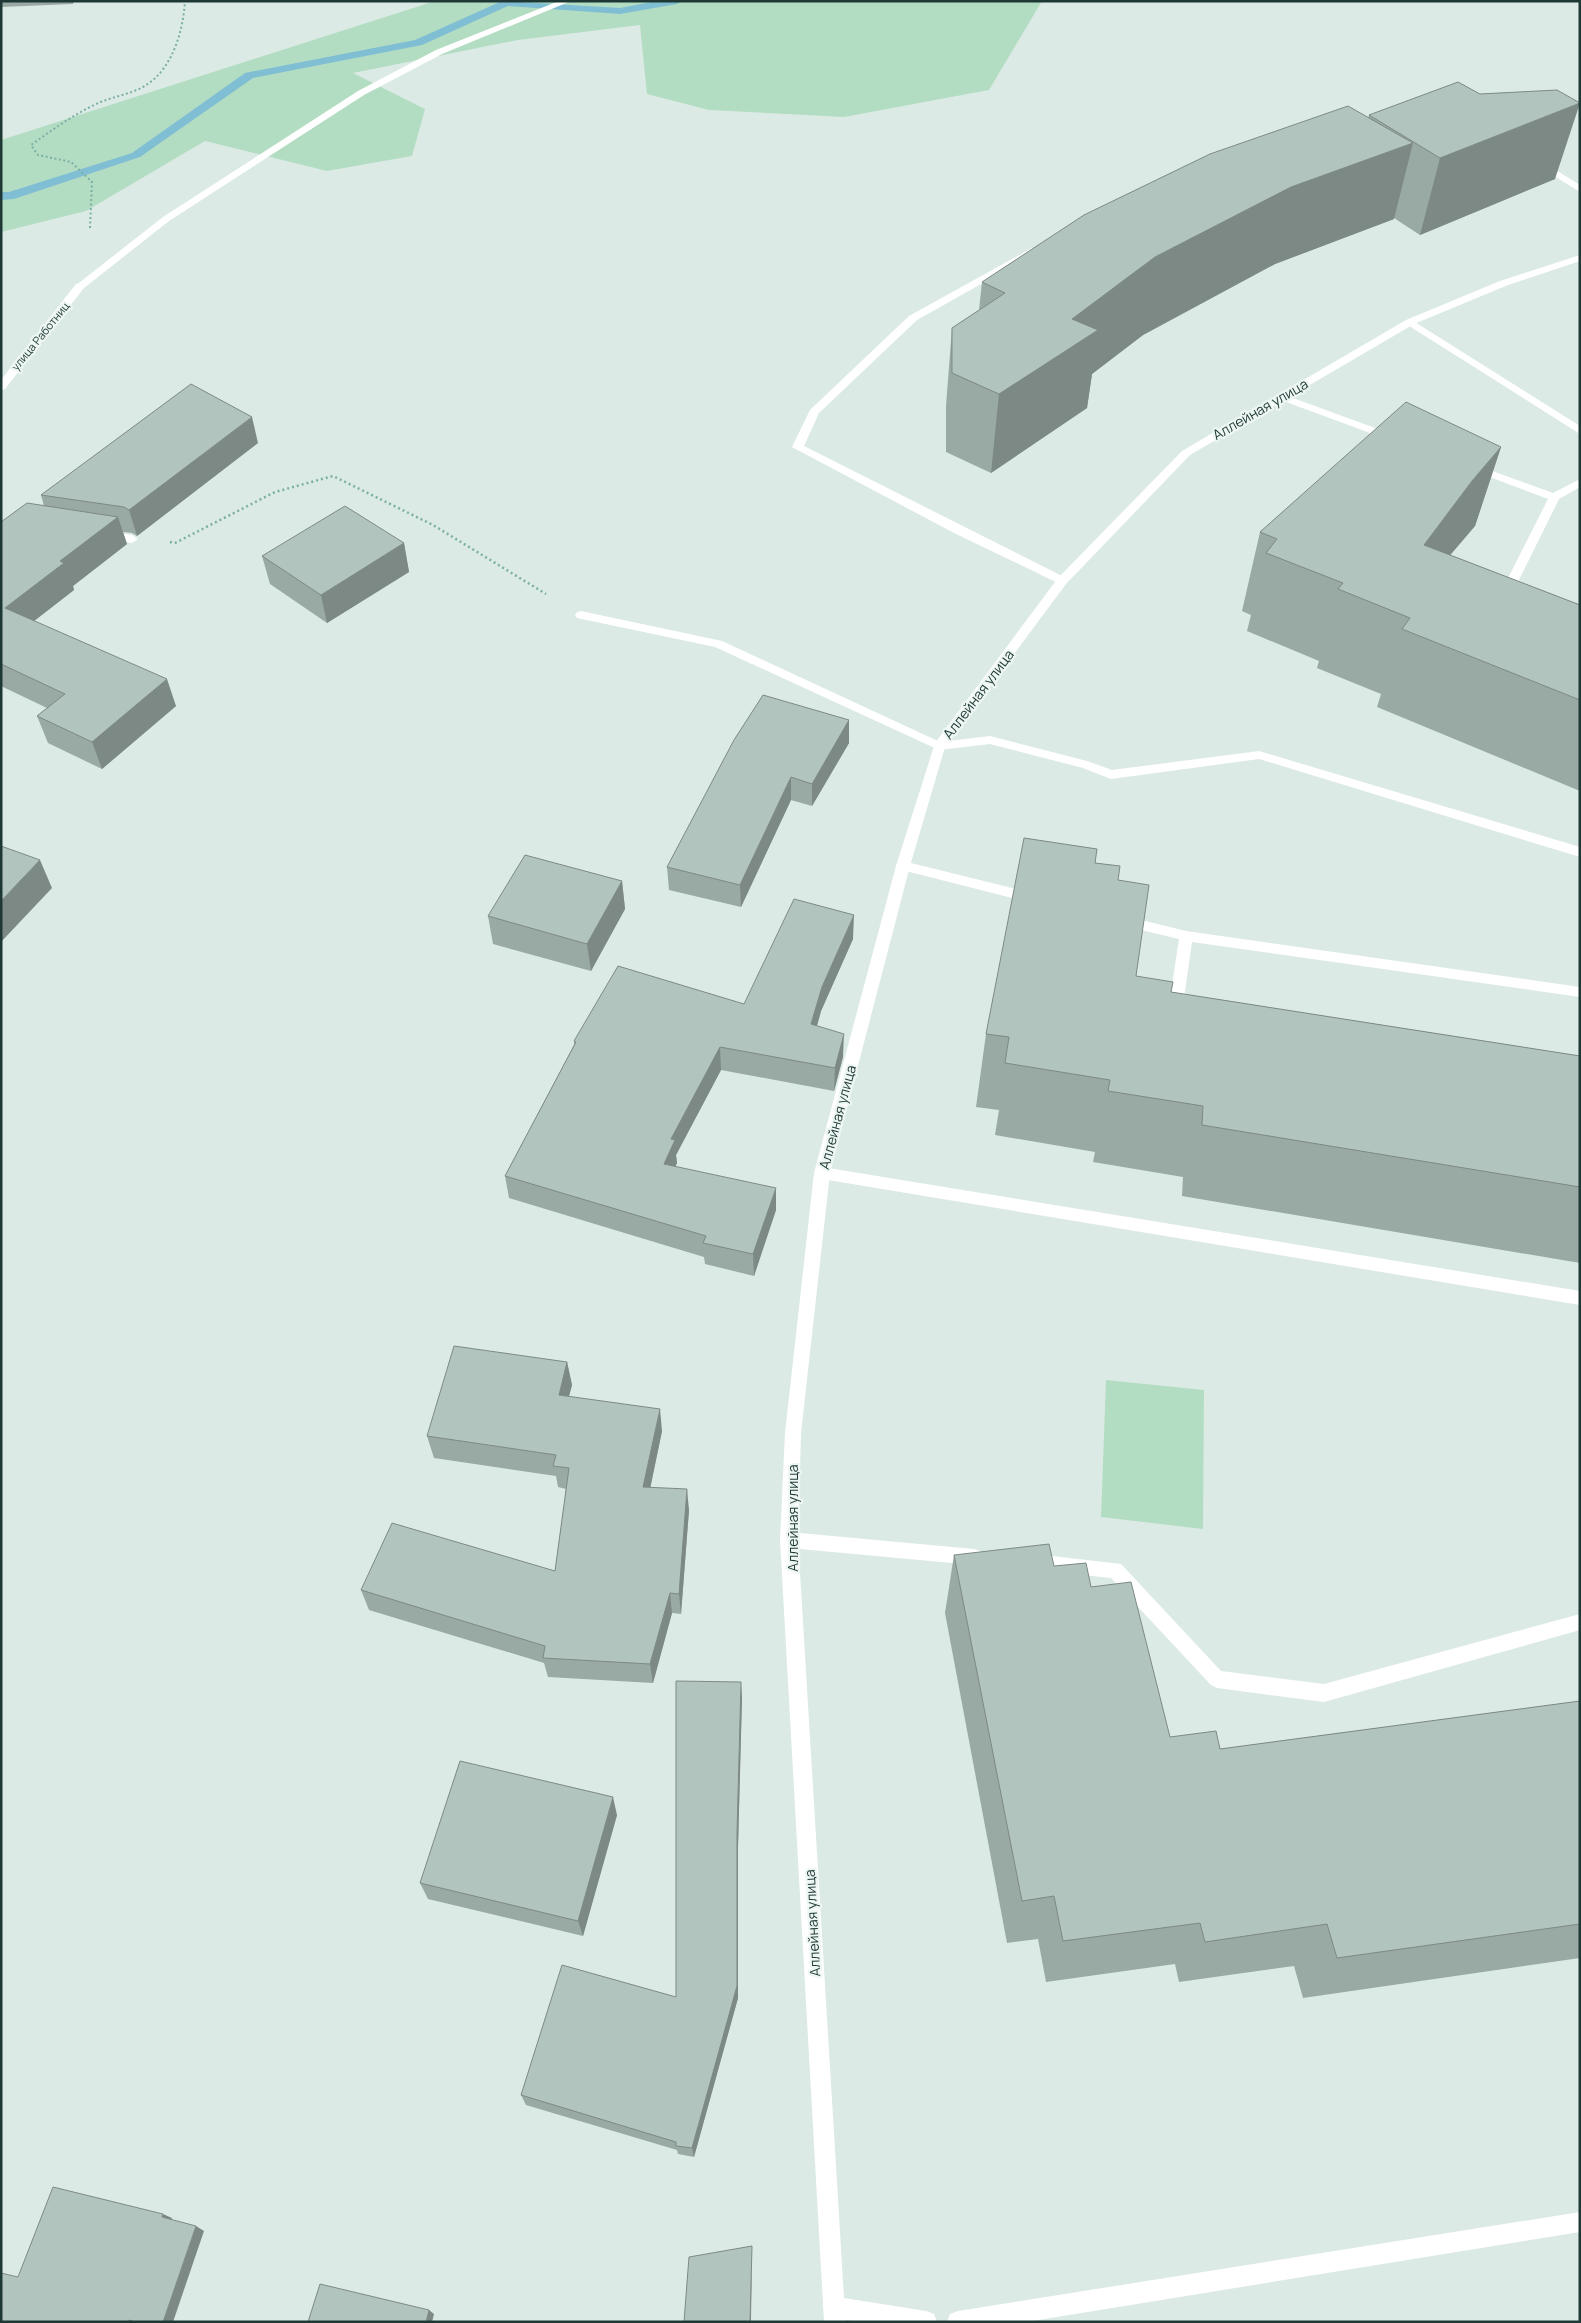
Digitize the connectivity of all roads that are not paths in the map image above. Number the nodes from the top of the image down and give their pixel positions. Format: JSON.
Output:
{"nodes":[{"id":1,"x":567,"y":1,"type":"edge"},
{"id":2,"x":1531,"y":158,"type":"edge"},
{"id":3,"x":1580,"y":189,"type":"edge"},
{"id":4,"x":1043,"y":245,"type":"edge"},
{"id":5,"x":1580,"y":258,"type":"edge"},
{"id":6,"x":1410,"y":322,"type":"junction"},
{"id":7,"x":1,"y":387,"type":"edge"},
{"id":8,"x":1282,"y":397,"type":"junction"},
{"id":9,"x":1580,"y":431,"type":"edge"},
{"id":10,"x":1409,"y":444,"type":"edge"},
{"id":11,"x":1463,"y":464,"type":"edge"},
{"id":12,"x":1580,"y":482,"type":"edge"},
{"id":13,"x":1554,"y":497,"type":"junction"},
{"id":14,"x":93,"y":533,"type":"edge"},
{"id":15,"x":132,"y":539,"type":"road end"},
{"id":16,"x":1062,"y":581,"type":"junction"},
{"id":17,"x":1511,"y":603,"type":"edge"},
{"id":18,"x":581,"y":615,"type":"road end"},
{"id":19,"x":939,"y":746,"type":"junction"},
{"id":20,"x":1580,"y":852,"type":"edge"},
{"id":21,"x":903,"y":866,"type":"junction"},
{"id":22,"x":1044,"y":901,"type":"edge"},
{"id":23,"x":1110,"y":917,"type":"edge"},
{"id":24,"x":1186,"y":936,"type":"junction"},
{"id":25,"x":1580,"y":992,"type":"edge"},
{"id":26,"x":1174,"y":1021,"type":"edge"},
{"id":27,"x":822,"y":1173,"type":"junction"},
{"id":28,"x":1580,"y":1298,"type":"edge"},
{"id":29,"x":790,"y":1540,"type":"junction"},
{"id":30,"x":987,"y":1558,"type":"edge"},
{"id":31,"x":1016,"y":1561,"type":"edge"},
{"id":32,"x":1580,"y":1622,"type":"edge"},
{"id":33,"x":1580,"y":2222,"type":"edge"},
{"id":34,"x":835,"y":2314,"type":"edge"},
{"id":35,"x":926,"y":2322,"type":"edge"},
{"id":36,"x":958,"y":2322,"type":"edge"}],
"edges":[{"from":1,"to":7,"type":"street","name":"улица Работниц"},
{"from":2,"to":3,"type":"street"},
{"from":4,"to":16,"type":"street"},
{"from":5,"to":6,"type":"street","name":"Аллейная улица"},
{"from":6,"to":8,"type":"street","name":"Аллейная улица"},
{"from":6,"to":9,"type":"street"},
{"from":8,"to":10,"type":"street"},
{"from":8,"to":16,"type":"street","name":"Аллейная улица"},
{"from":11,"to":13,"type":"street"},
{"from":12,"to":13,"type":"street"},
{"from":13,"to":17,"type":"street"},
{"from":14,"to":15,"type":"street"},
{"from":16,"to":19,"type":"street","name":"Аллейная улица"},
{"from":18,"to":19,"type":"street"},
{"from":19,"to":20,"type":"street"},
{"from":19,"to":21,"type":"street","name":"Аллейная улица"},
{"from":21,"to":22,"type":"street"},
{"from":21,"to":27,"type":"street","name":"Аллейная улица"},
{"from":23,"to":24,"type":"street"},
{"from":24,"to":25,"type":"street"},
{"from":24,"to":26,"type":"street"},
{"from":27,"to":28,"type":"street"},
{"from":27,"to":29,"type":"street","name":"Аллейная улица"},
{"from":29,"to":30,"type":"street"},
{"from":29,"to":34,"type":"street","name":"Аллейная улица"},
{"from":31,"to":32,"type":"street"},
{"from":33,"to":36,"type":"street"},
{"from":34,"to":35,"type":"street"}]}
